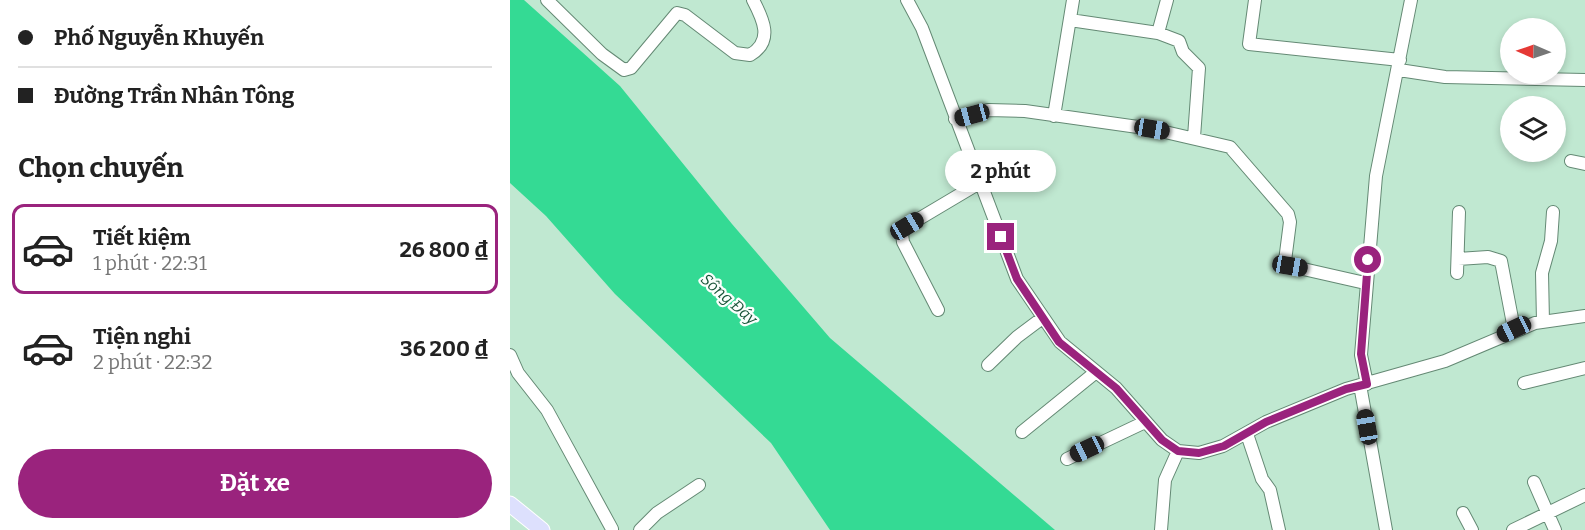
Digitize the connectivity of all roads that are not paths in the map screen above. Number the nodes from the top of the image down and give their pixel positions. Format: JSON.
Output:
{"nodes":[{"id":1,"x":547,"y":0,"type":"edge"},
{"id":2,"x":753,"y":0,"type":"edge"},
{"id":3,"x":907,"y":0,"type":"edge"},
{"id":4,"x":1073,"y":0,"type":"edge"},
{"id":5,"x":1167,"y":0,"type":"edge"},
{"id":6,"x":1255,"y":0,"type":"edge"},
{"id":7,"x":1411,"y":0,"type":"edge"},
{"id":8,"x":1070,"y":20,"type":"junction"},
{"id":9,"x":1158,"y":33,"type":"junction"},
{"id":10,"x":1400,"y":65,"type":"junction"},
{"id":11,"x":1585,"y":80,"type":"edge"},
{"id":12,"x":1054,"y":116,"type":"junction"},
{"id":13,"x":955,"y":119,"type":"junction"},
{"id":14,"x":1194,"y":137,"type":"junction"},
{"id":15,"x":1571,"y":161,"type":"dead end"},
{"id":16,"x":1585,"y":164,"type":"edge"},
{"id":17,"x":981,"y":182,"type":"junction"},
{"id":18,"x":1459,"y":212,"type":"dead end"},
{"id":19,"x":1553,"y":212,"type":"dead end"},
{"id":20,"x":1458,"y":259,"type":"junction"},
{"id":21,"x":1457,"y":273,"type":"dead end"},
{"id":22,"x":1365,"y":283,"type":"junction"},
{"id":23,"x":938,"y":310,"type":"dead end"},
{"id":24,"x":1585,"y":316,"type":"edge"},
{"id":25,"x":1041,"y":319,"type":"junction"},
{"id":26,"x":1543,"y":321,"type":"junction"},
{"id":27,"x":1514,"y":329,"type":"junction"},
{"id":28,"x":510,"y":355,"type":"edge"},
{"id":29,"x":988,"y":365,"type":"dead end"},
{"id":30,"x":1585,"y":368,"type":"edge"},
{"id":31,"x":1096,"y":372,"type":"junction"},
{"id":32,"x":1524,"y":383,"type":"dead end"},
{"id":33,"x":1363,"y":384,"type":"junction"},
{"id":34,"x":1145,"y":422,"type":"junction"},
{"id":35,"x":1022,"y":432,"type":"dead end"},
{"id":36,"x":1247,"y":434,"type":"junction"},
{"id":37,"x":1178,"y":451,"type":"junction"},
{"id":38,"x":1067,"y":459,"type":"dead end"},
{"id":39,"x":1534,"y":482,"type":"dead end"},
{"id":40,"x":699,"y":484,"type":"dead end"},
{"id":41,"x":1585,"y":495,"type":"edge"},
{"id":42,"x":510,"y":504,"type":"edge"},
{"id":43,"x":1547,"y":511,"type":"junction"},
{"id":44,"x":1463,"y":513,"type":"dead end"},
{"id":45,"x":612,"y":529,"type":"edge"},
{"id":46,"x":542,"y":530,"type":"edge"},
{"id":47,"x":640,"y":530,"type":"edge"},
{"id":48,"x":1161,"y":530,"type":"edge"},
{"id":49,"x":1279,"y":530,"type":"edge"},
{"id":50,"x":1386,"y":530,"type":"edge"},
{"id":51,"x":1472,"y":530,"type":"edge"},
{"id":52,"x":1513,"y":530,"type":"edge"},
{"id":53,"x":1555,"y":530,"type":"edge"}],
"edges":[{"from":1,"to":2,"type":"street"},
{"from":3,"to":13,"type":"street"},
{"from":4,"to":8,"type":"street"},
{"from":5,"to":9,"type":"street"},
{"from":6,"to":10,"type":"street"},
{"from":7,"to":10,"type":"street"},
{"from":8,"to":9,"type":"street"},
{"from":8,"to":12,"type":"street"},
{"from":9,"to":14,"type":"street"},
{"from":10,"to":11,"type":"street"},
{"from":10,"to":22,"type":"street"},
{"from":12,"to":13,"type":"street"},
{"from":12,"to":14,"type":"street"},
{"from":13,"to":17,"type":"street"},
{"from":14,"to":22,"type":"street"},
{"from":15,"to":16,"type":"street"},
{"from":17,"to":23,"type":"street"},
{"from":17,"to":25,"type":"street"},
{"from":18,"to":20,"type":"street"},
{"from":19,"to":26,"type":"street"},
{"from":20,"to":21,"type":"street"},
{"from":20,"to":27,"type":"street"},
{"from":22,"to":33,"type":"street"},
{"from":24,"to":26,"type":"street"},
{"from":25,"to":29,"type":"street"},
{"from":25,"to":31,"type":"street"},
{"from":26,"to":27,"type":"street"},
{"from":27,"to":33,"type":"street"},
{"from":28,"to":45,"type":"street"},
{"from":30,"to":32,"type":"street"},
{"from":31,"to":34,"type":"street"},
{"from":31,"to":35,"type":"street"},
{"from":33,"to":36,"type":"street"},
{"from":33,"to":50,"type":"street"},
{"from":34,"to":37,"type":"street"},
{"from":34,"to":38,"type":"street"},
{"from":36,"to":37,"type":"street"},
{"from":36,"to":49,"type":"street"},
{"from":37,"to":48,"type":"street"},
{"from":39,"to":43,"type":"street"},
{"from":40,"to":47,"type":"street"},
{"from":41,"to":43,"type":"street"},
{"from":42,"to":46,"type":"main road"},
{"from":43,"to":52,"type":"street"},
{"from":43,"to":53,"type":"street"},
{"from":44,"to":51,"type":"street"}]}
